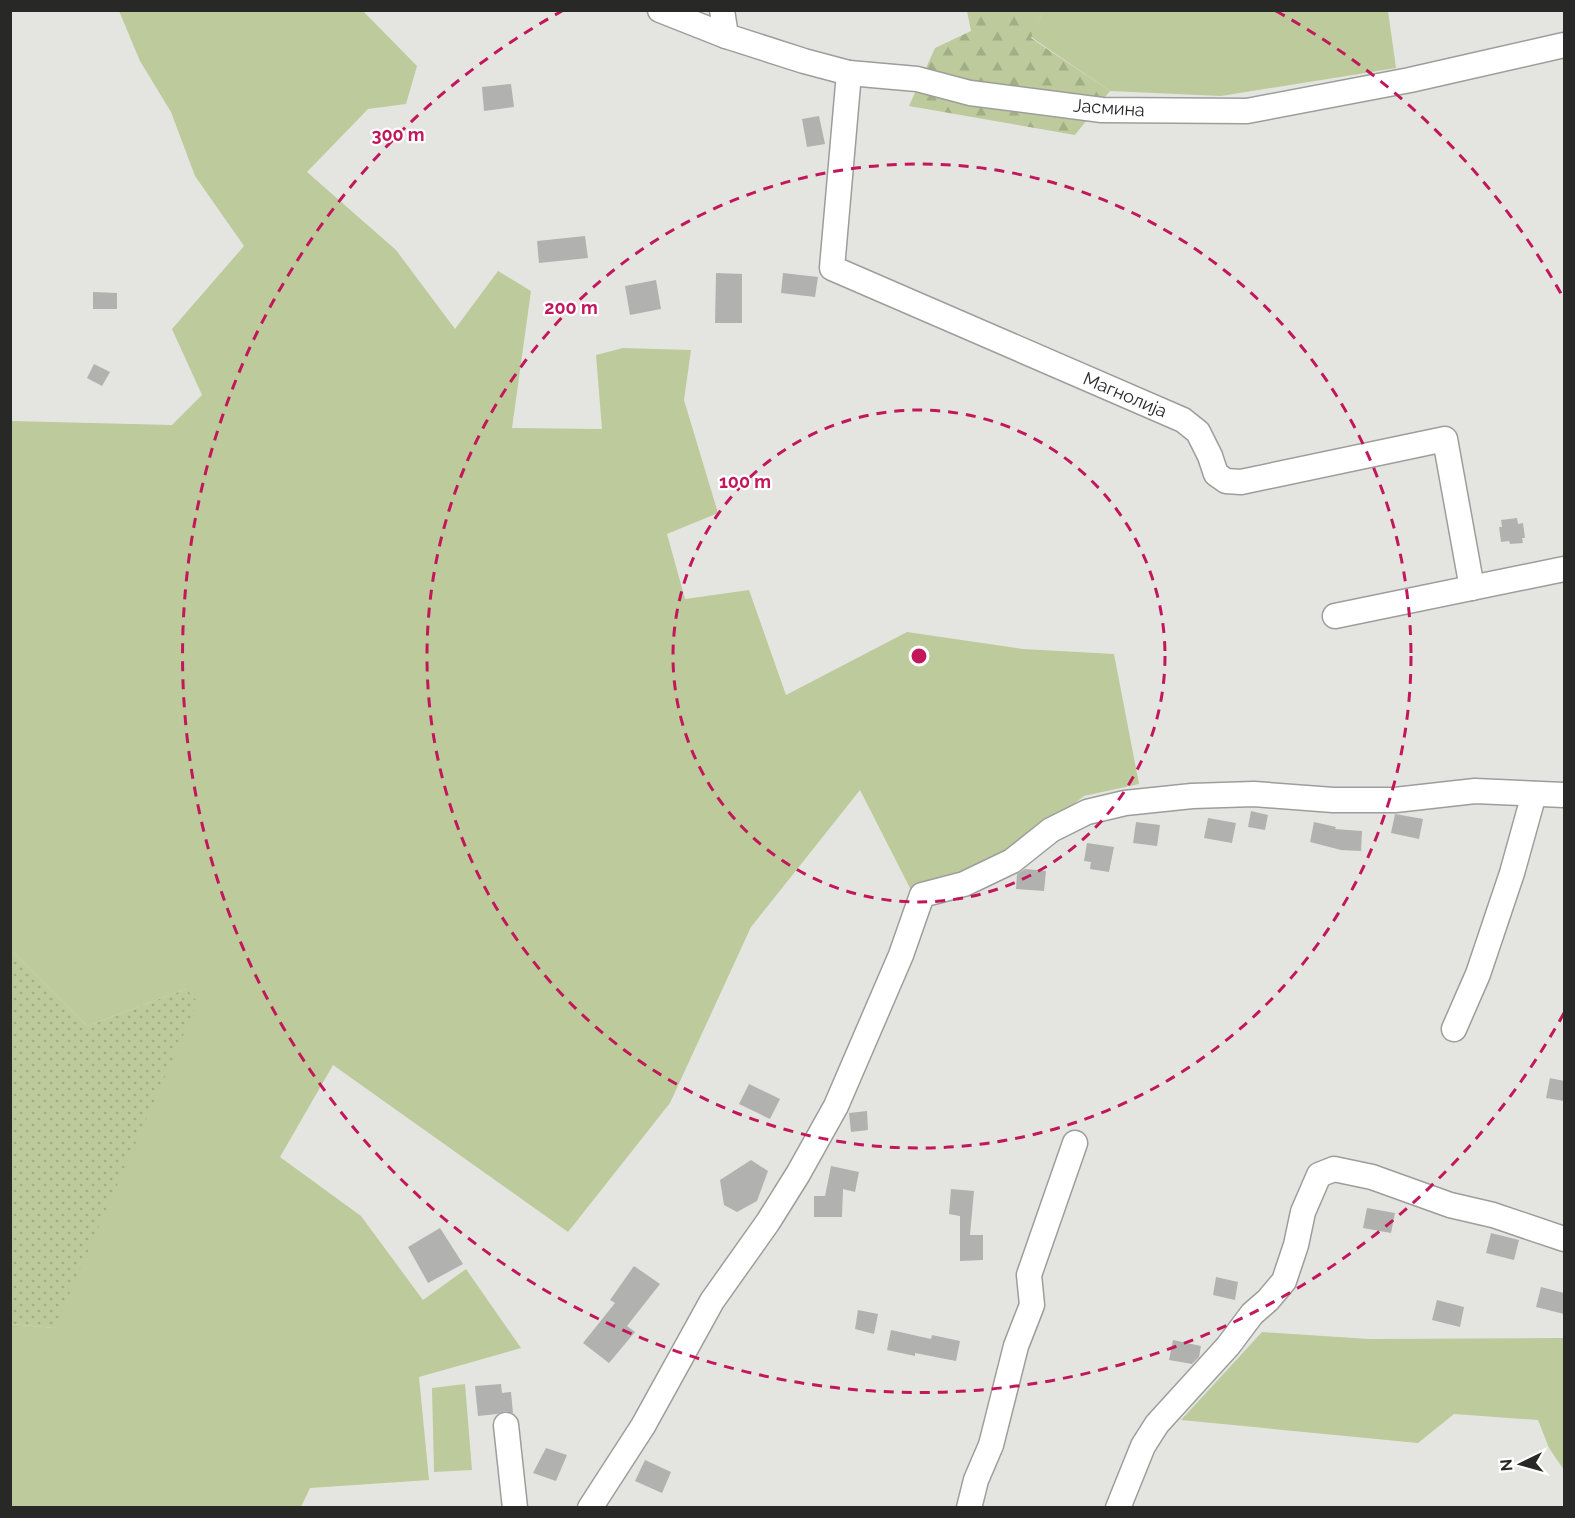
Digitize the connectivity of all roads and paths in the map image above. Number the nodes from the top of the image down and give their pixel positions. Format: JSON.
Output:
{"nodes":[{"id":1,"x":660,"y":10,"type":"edge"},
{"id":2,"x":722,"y":10,"type":"edge"},
{"id":3,"x":726,"y":36,"type":"junction"},
{"id":4,"x":1564,"y":45,"type":"edge"},
{"id":5,"x":849,"y":73,"type":"junction"},
{"id":6,"x":1564,"y":569,"type":"edge"},
{"id":7,"x":1472,"y":588,"type":"junction"},
{"id":8,"x":1335,"y":616,"type":"dead end"},
{"id":9,"x":1534,"y":794,"type":"junction"},
{"id":10,"x":1564,"y":795,"type":"edge"},
{"id":11,"x":1454,"y":1029,"type":"dead end"},
{"id":12,"x":1075,"y":1143,"type":"dead end"},
{"id":13,"x":1564,"y":1239,"type":"edge"},
{"id":14,"x":507,"y":1425,"type":"dead end"},
{"id":15,"x":515,"y":1508,"type":"edge"},
{"id":16,"x":590,"y":1508,"type":"edge"},
{"id":17,"x":969,"y":1508,"type":"edge"},
{"id":18,"x":1118,"y":1508,"type":"edge"}],
"edges":[{"from":1,"to":3,"type":"street","name":"Јасмина"},
{"from":2,"to":3,"type":"street"},
{"from":3,"to":5,"type":"street","name":"Јасмина"},
{"from":4,"to":5,"type":"street","name":"Јасмина"},
{"from":5,"to":7,"type":"street","name":"Магнолија"},
{"from":6,"to":7,"type":"street"},
{"from":7,"to":8,"type":"street"},
{"from":9,"to":10,"type":"street"},
{"from":9,"to":11,"type":"street"},
{"from":9,"to":16,"type":"street"},
{"from":12,"to":17,"type":"street"},
{"from":13,"to":18,"type":"street"},
{"from":14,"to":15,"type":"street"}]}
